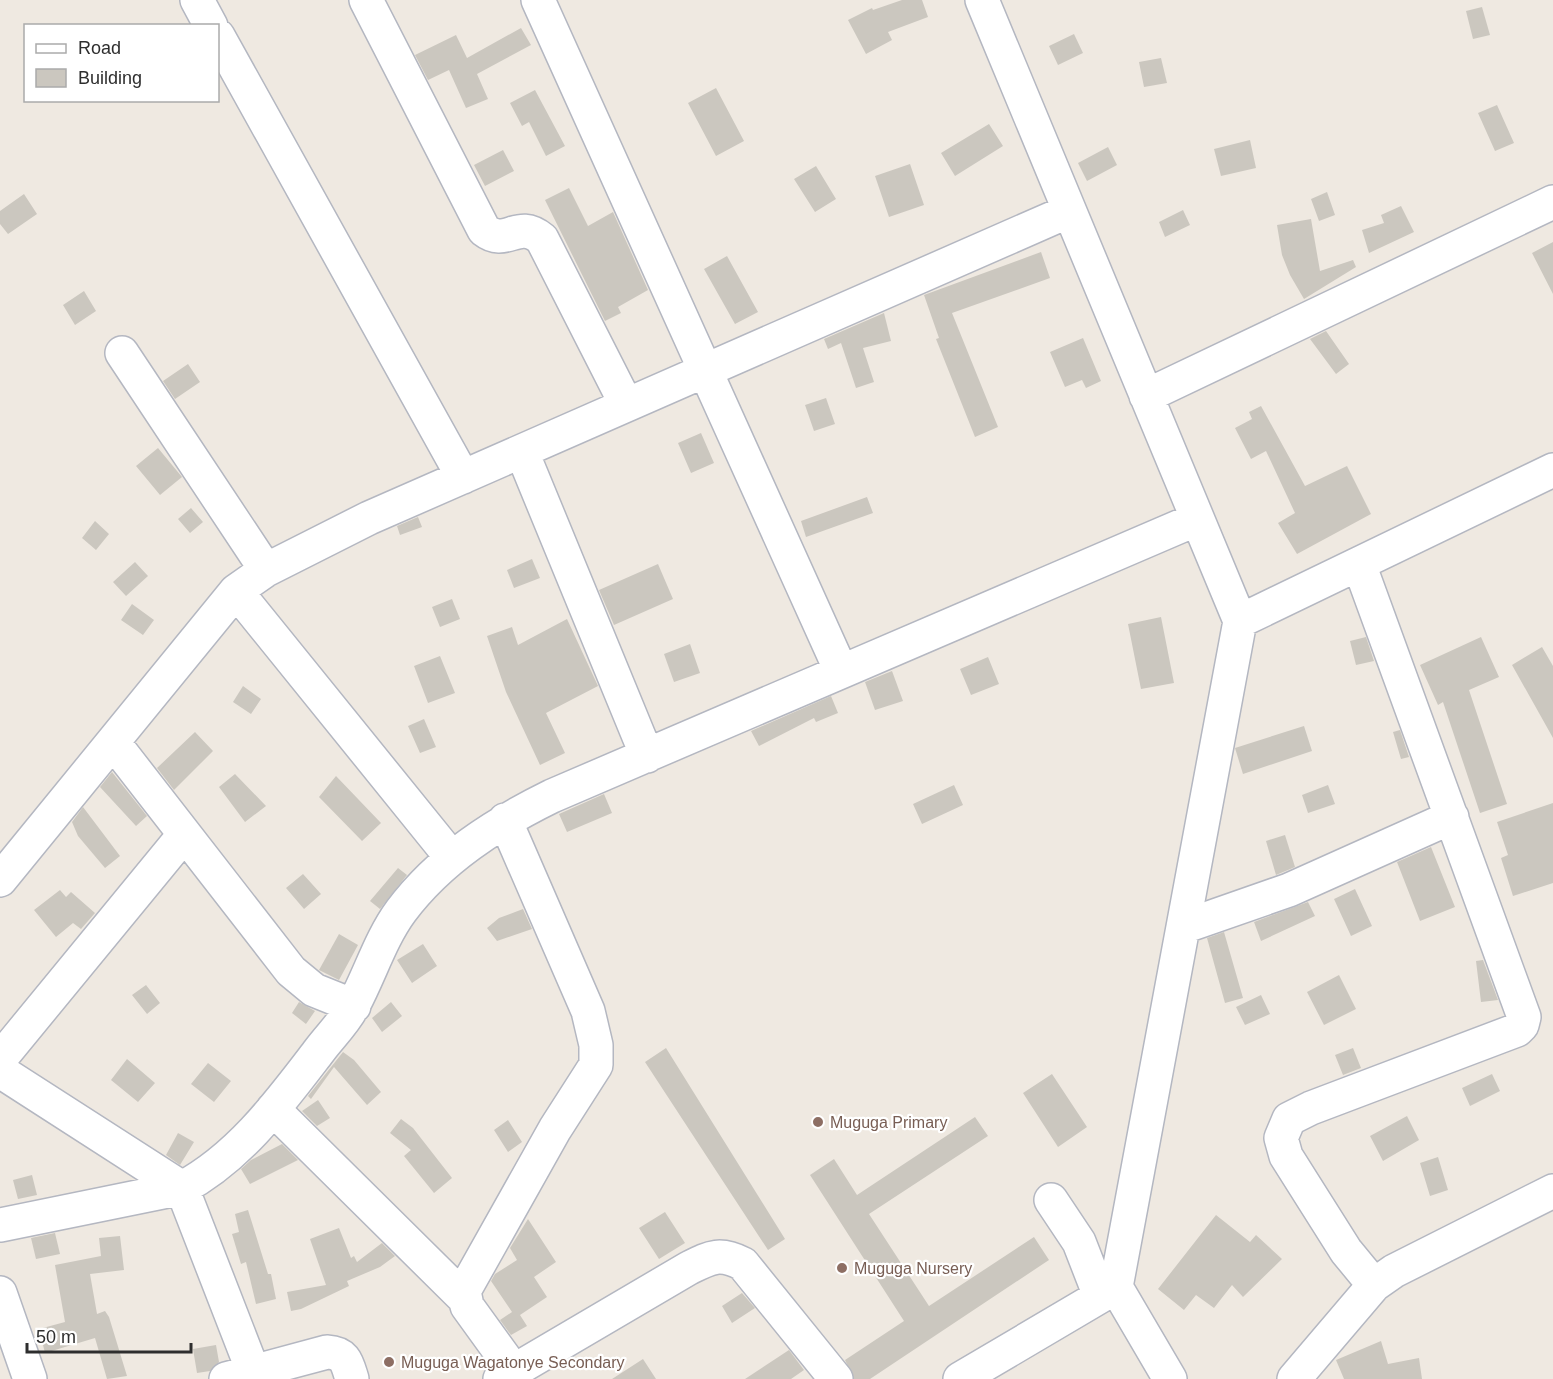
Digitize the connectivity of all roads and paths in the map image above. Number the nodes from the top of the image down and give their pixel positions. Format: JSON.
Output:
{"nodes":[{"id":1,"x":197,"y":0,"type":"edge"},
{"id":2,"x":366,"y":0,"type":"edge"},
{"id":3,"x":538,"y":0,"type":"edge"},
{"id":4,"x":982,"y":0,"type":"edge"},
{"id":5,"x":211,"y":24,"type":"edge"},
{"id":6,"x":219,"y":38,"type":"edge"},
{"id":7,"x":1553,"y":202,"type":"edge"},
{"id":8,"x":1069,"y":211,"type":"junction"},
{"id":9,"x":122,"y":353,"type":"dead end"},
{"id":10,"x":705,"y":369,"type":"junction"},
{"id":11,"x":1146,"y":396,"type":"junction"},
{"id":12,"x":626,"y":404,"type":"junction"},
{"id":13,"x":522,"y":452,"type":"junction"},
{"id":14,"x":1553,"y":470,"type":"edge"},
{"id":15,"x":463,"y":477,"type":"junction"},
{"id":16,"x":1197,"y":519,"type":"junction"},
{"id":17,"x":1359,"y":564,"type":"junction"},
{"id":18,"x":267,"y":570,"type":"junction"},
{"id":19,"x":236,"y":591,"type":"junction"},
{"id":20,"x":1240,"y":621,"type":"junction"},
{"id":21,"x":841,"y":671,"type":"junction"},
{"id":22,"x":113,"y":742,"type":"junction"},
{"id":23,"x":647,"y":756,"type":"junction"},
{"id":24,"x":1452,"y":817,"type":"junction"},
{"id":25,"x":505,"y":820,"type":"junction"},
{"id":26,"x":184,"y":835,"type":"junction"},
{"id":27,"x":452,"y":858,"type":"junction"},
{"id":28,"x":0,"y":880,"type":"edge"},
{"id":29,"x":1183,"y":927,"type":"junction"},
{"id":30,"x":354,"y":1006,"type":"junction"},
{"id":31,"x":0,"y":1059,"type":"edge"},
{"id":32,"x":0,"y":1071,"type":"edge"},
{"id":33,"x":273,"y":1109,"type":"junction"},
{"id":34,"x":182,"y":1188,"type":"junction"},
{"id":35,"x":1553,"y":1191,"type":"edge"},
{"id":36,"x":1051,"y":1200,"type":"dead end"},
{"id":37,"x":0,"y":1225,"type":"edge"},
{"id":38,"x":1374,"y":1285,"type":"junction"},
{"id":39,"x":1108,"y":1291,"type":"junction"},
{"id":40,"x":0,"y":1293,"type":"edge"},
{"id":41,"x":465,"y":1299,"type":"junction"},
{"id":42,"x":239,"y":1375,"type":"edge"},
{"id":43,"x":507,"y":1375,"type":"edge"},
{"id":44,"x":30,"y":1379,"type":"edge"},
{"id":45,"x":352,"y":1379,"type":"edge"},
{"id":46,"x":836,"y":1379,"type":"edge"},
{"id":47,"x":960,"y":1379,"type":"edge"},
{"id":48,"x":1170,"y":1379,"type":"edge"},
{"id":49,"x":1294,"y":1379,"type":"edge"}],
"edges":[{"from":1,"to":5,"type":"street"},
{"from":2,"to":12,"type":"street"},
{"from":3,"to":10,"type":"street"},
{"from":4,"to":8,"type":"street"},
{"from":6,"to":15,"type":"street"},
{"from":7,"to":11,"type":"street"},
{"from":8,"to":10,"type":"street"},
{"from":8,"to":11,"type":"street"},
{"from":9,"to":18,"type":"street"},
{"from":10,"to":12,"type":"street"},
{"from":10,"to":21,"type":"street"},
{"from":11,"to":16,"type":"street"},
{"from":12,"to":13,"type":"street"},
{"from":13,"to":15,"type":"street"},
{"from":13,"to":23,"type":"street"},
{"from":14,"to":17,"type":"street"},
{"from":15,"to":18,"type":"street"},
{"from":16,"to":20,"type":"street"},
{"from":16,"to":21,"type":"street"},
{"from":17,"to":20,"type":"street"},
{"from":17,"to":24,"type":"street"},
{"from":18,"to":19,"type":"street"},
{"from":19,"to":22,"type":"street"},
{"from":19,"to":27,"type":"street"},
{"from":20,"to":29,"type":"street"},
{"from":21,"to":23,"type":"street"},
{"from":22,"to":26,"type":"street"},
{"from":22,"to":28,"type":"street"},
{"from":23,"to":25,"type":"street"},
{"from":24,"to":29,"type":"street"},
{"from":24,"to":38,"type":"street"},
{"from":25,"to":27,"type":"street"},
{"from":25,"to":41,"type":"street"},
{"from":26,"to":30,"type":"street"},
{"from":26,"to":31,"type":"street"},
{"from":27,"to":30,"type":"street"},
{"from":29,"to":39,"type":"street"},
{"from":30,"to":33,"type":"street"},
{"from":32,"to":34,"type":"street"},
{"from":33,"to":34,"type":"street"},
{"from":33,"to":41,"type":"street"},
{"from":34,"to":37,"type":"street"},
{"from":34,"to":42,"type":"street"},
{"from":35,"to":38,"type":"street"},
{"from":36,"to":39,"type":"street"},
{"from":38,"to":49,"type":"street"},
{"from":39,"to":47,"type":"street"},
{"from":39,"to":48,"type":"street"},
{"from":40,"to":44,"type":"street"},
{"from":41,"to":43,"type":"street"},
{"from":42,"to":45,"type":"street"},
{"from":43,"to":46,"type":"street"}]}
